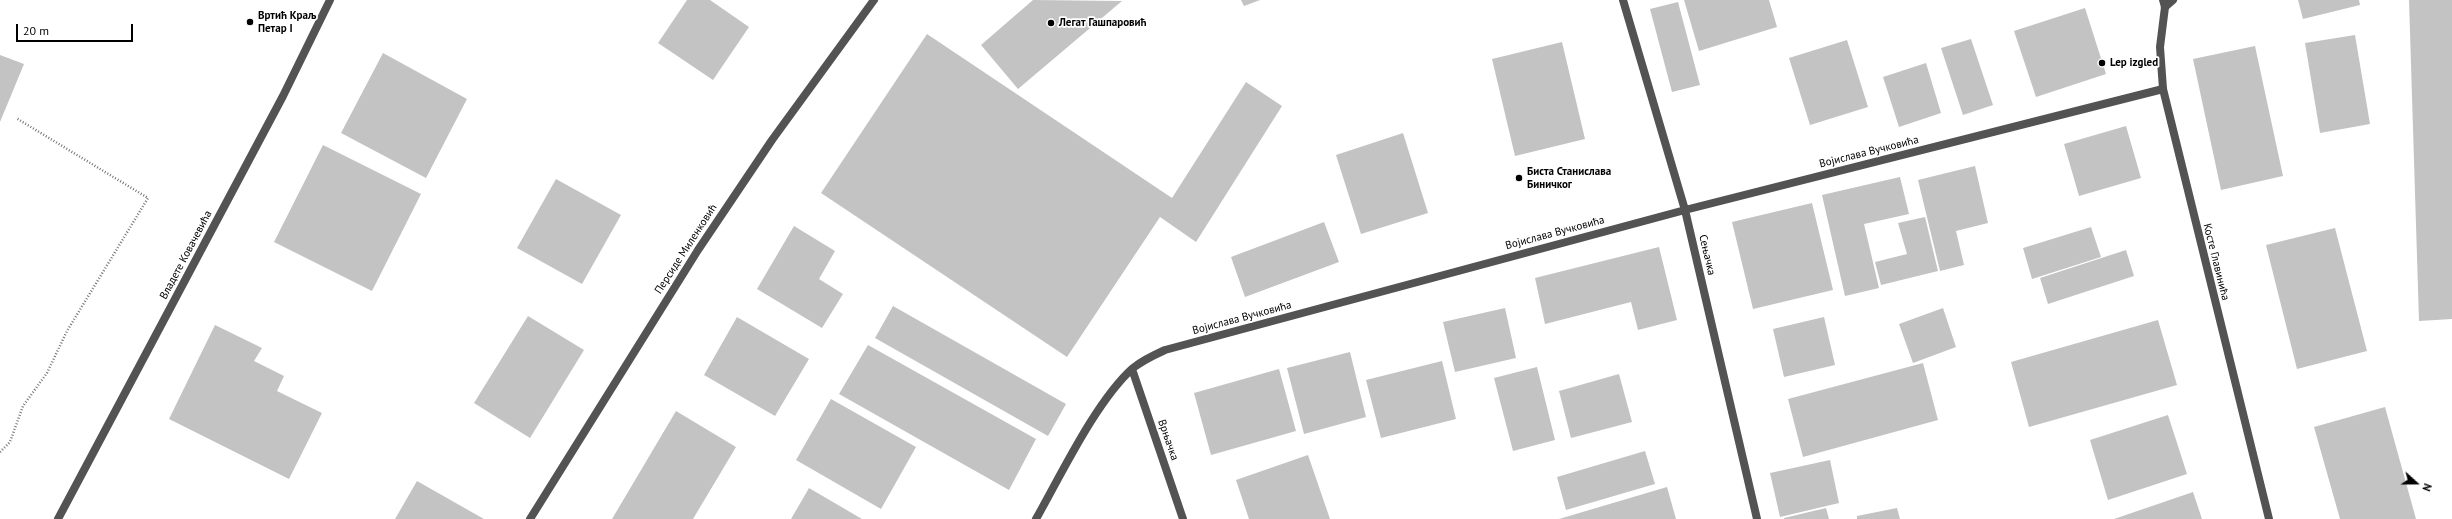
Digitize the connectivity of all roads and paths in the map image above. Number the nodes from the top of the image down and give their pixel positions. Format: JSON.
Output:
{"nodes":[{"id":1,"x":330,"y":0,"type":"edge"},
{"id":2,"x":874,"y":0,"type":"edge"},
{"id":3,"x":1623,"y":0,"type":"edge"},
{"id":4,"x":2172,"y":0,"type":"edge"},
{"id":5,"x":2164,"y":4,"type":"edge"},
{"id":6,"x":2163,"y":89,"type":"junction"},
{"id":7,"x":16,"y":118,"type":"dead end"},
{"id":8,"x":1685,"y":210,"type":"junction"},
{"id":9,"x":1132,"y":369,"type":"junction"},
{"id":10,"x":0,"y":452,"type":"edge"},
{"id":11,"x":58,"y":519,"type":"edge"},
{"id":12,"x":530,"y":519,"type":"edge"},
{"id":13,"x":1036,"y":519,"type":"edge"},
{"id":14,"x":1183,"y":519,"type":"edge"},
{"id":15,"x":1757,"y":519,"type":"edge"},
{"id":16,"x":2269,"y":519,"type":"edge"}],
"edges":[{"from":1,"to":11,"type":"street","name":"Владете Ковачевића"},
{"from":2,"to":12,"type":"street","name":"Персиде Миленковић"},
{"from":3,"to":8,"type":"street","name":"Сењачка"},
{"from":4,"to":5,"type":"street"},
{"from":5,"to":6,"type":"street","name":"Косте Главинића"},
{"from":6,"to":8,"type":"street","name":"Војислава Вучковића"},
{"from":6,"to":16,"type":"street","name":"Косте Главинића"},
{"from":7,"to":10,"type":"path"},
{"from":8,"to":9,"type":"street","name":"Војислава Вучковића"},
{"from":8,"to":15,"type":"street","name":"Сењачка"},
{"from":9,"to":13,"type":"street","name":"Војислава Вучковића"},
{"from":9,"to":14,"type":"street","name":"Врњачка"}]}
